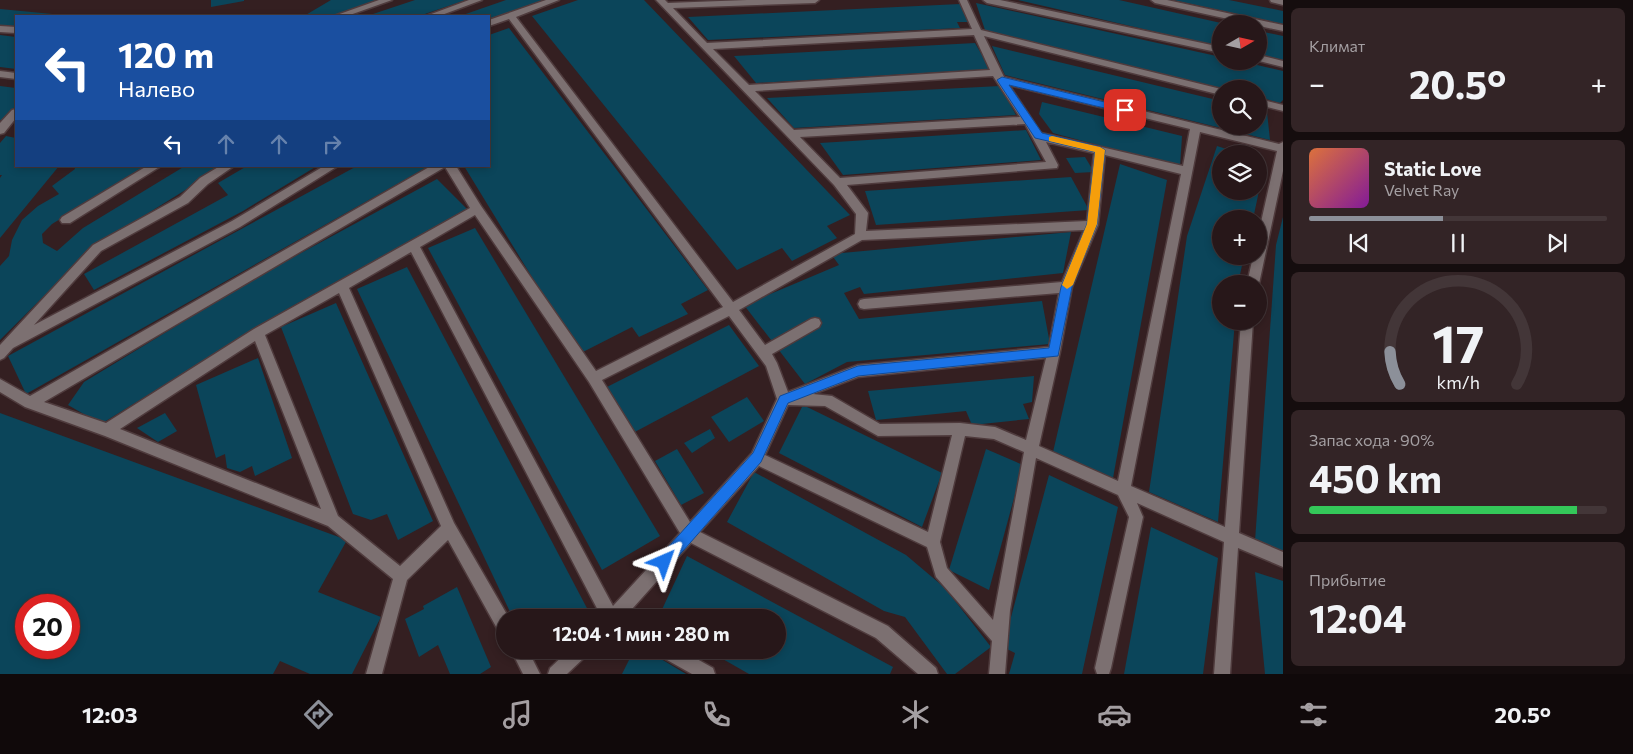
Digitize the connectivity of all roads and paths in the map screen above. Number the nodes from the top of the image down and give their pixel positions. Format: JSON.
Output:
{"nodes":[{"id":1,"x":388,"y":0,"type":"edge"},
{"id":2,"x":478,"y":0,"type":"edge"},
{"id":3,"x":555,"y":0,"type":"edge"},
{"id":4,"x":815,"y":0,"type":"edge"},
{"id":5,"x":963,"y":0,"type":"edge"},
{"id":6,"x":987,"y":0,"type":"edge"},
{"id":7,"x":1155,"y":0,"type":"edge"},
{"id":8,"x":1274,"y":0,"type":"edge"},
{"id":9,"x":1283,"y":2,"type":"edge"},
{"id":10,"x":663,"y":3,"type":"edge"},
{"id":11,"x":345,"y":15,"type":"edge"},
{"id":12,"x":434,"y":15,"type":"edge"},
{"id":13,"x":510,"y":15,"type":"junction"},
{"id":14,"x":490,"y":23,"type":"edge"},
{"id":15,"x":1283,"y":28,"type":"edge"},
{"id":16,"x":0,"y":29,"type":"edge"},
{"id":17,"x":15,"y":30,"type":"edge"},
{"id":18,"x":978,"y":32,"type":"junction"},
{"id":19,"x":706,"y":46,"type":"junction"},
{"id":20,"x":1212,"y":48,"type":"edge"},
{"id":21,"x":1268,"y":60,"type":"edge"},
{"id":22,"x":1283,"y":64,"type":"edge"},
{"id":23,"x":0,"y":74,"type":"edge"},
{"id":24,"x":15,"y":76,"type":"edge"},
{"id":25,"x":999,"y":76,"type":"junction"},
{"id":26,"x":746,"y":88,"type":"junction"},
{"id":27,"x":1212,"y":90,"type":"edge"},
{"id":28,"x":1267,"y":104,"type":"edge"},
{"id":29,"x":1283,"y":108,"type":"edge"},
{"id":30,"x":15,"y":113,"type":"edge"},
{"id":31,"x":1027,"y":120,"type":"junction"},
{"id":32,"x":1,"y":127,"type":"edge"},
{"id":33,"x":1196,"y":127,"type":"junction"},
{"id":34,"x":790,"y":134,"type":"junction"},
{"id":35,"x":1038,"y":136,"type":"junction"},
{"id":36,"x":1282,"y":148,"type":"edge"},
{"id":37,"x":1100,"y":150,"type":"junction"},
{"id":38,"x":154,"y":167,"type":"edge"},
{"id":39,"x":227,"y":167,"type":"edge"},
{"id":40,"x":331,"y":167,"type":"edge"},
{"id":41,"x":438,"y":167,"type":"edge"},
{"id":42,"x":451,"y":167,"type":"edge"},
{"id":43,"x":1187,"y":171,"type":"junction"},
{"id":44,"x":838,"y":182,"type":"junction"},
{"id":45,"x":477,"y":209,"type":"junction"},
{"id":46,"x":66,"y":220,"type":"dead end"},
{"id":47,"x":1092,"y":224,"type":"junction"},
{"id":48,"x":860,"y":236,"type":"junction"},
{"id":49,"x":413,"y":245,"type":"junction"},
{"id":50,"x":1255,"y":275,"type":"edge"},
{"id":51,"x":342,"y":286,"type":"junction"},
{"id":52,"x":1066,"y":287,"type":"junction"},
{"id":53,"x":864,"y":304,"type":"dead end"},
{"id":54,"x":731,"y":309,"type":"junction"},
{"id":55,"x":815,"y":323,"type":"dead end"},
{"id":56,"x":1246,"y":330,"type":"edge"},
{"id":57,"x":258,"y":333,"type":"junction"},
{"id":58,"x":10,"y":344,"type":"junction"},
{"id":59,"x":1054,"y":352,"type":"junction"},
{"id":60,"x":763,"y":353,"type":"junction"},
{"id":61,"x":0,"y":354,"type":"edge"},
{"id":62,"x":594,"y":378,"type":"junction"},
{"id":63,"x":0,"y":385,"type":"edge"},
{"id":64,"x":784,"y":400,"type":"junction"},
{"id":65,"x":30,"y":403,"type":"junction"},
{"id":66,"x":960,"y":429,"type":"junction"},
{"id":67,"x":107,"y":430,"type":"junction"},
{"id":68,"x":1031,"y":449,"type":"junction"},
{"id":69,"x":757,"y":458,"type":"junction"},
{"id":70,"x":1124,"y":490,"type":"junction"},
{"id":71,"x":332,"y":521,"type":"junction"},
{"id":72,"x":449,"y":528,"type":"junction"},
{"id":73,"x":689,"y":534,"type":"junction"},
{"id":74,"x":1231,"y":538,"type":"junction"},
{"id":75,"x":933,"y":542,"type":"junction"},
{"id":76,"x":1283,"y":560,"type":"edge"},
{"id":77,"x":401,"y":576,"type":"junction"},
{"id":78,"x":607,"y":609,"type":"edge"},
{"id":79,"x":620,"y":609,"type":"edge"},
{"id":80,"x":496,"y":610,"type":"edge"},
{"id":81,"x":1000,"y":639,"type":"junction"},
{"id":82,"x":523,"y":659,"type":"edge"},
{"id":83,"x":571,"y":659,"type":"edge"},
{"id":84,"x":681,"y":659,"type":"edge"},
{"id":85,"x":1103,"y":668,"type":"dead end"},
{"id":86,"x":374,"y":674,"type":"edge"},
{"id":87,"x":532,"y":674,"type":"edge"},
{"id":88,"x":556,"y":674,"type":"edge"},
{"id":89,"x":707,"y":674,"type":"edge"},
{"id":90,"x":930,"y":674,"type":"edge"},
{"id":91,"x":996,"y":674,"type":"edge"},
{"id":92,"x":1222,"y":674,"type":"edge"}],
"edges":[{"from":1,"to":11,"type":"lane"},
{"from":2,"to":12,"type":"lane"},
{"from":3,"to":13,"type":"lane"},
{"from":4,"to":10,"type":"lane"},
{"from":5,"to":18,"type":"lane"},
{"from":6,"to":20,"type":"lane"},
{"from":7,"to":15,"type":"lane"},
{"from":8,"to":9,"type":"lane"},
{"from":10,"to":19,"type":"lane"},
{"from":13,"to":14,"type":"lane"},
{"from":13,"to":54,"type":"lane"},
{"from":16,"to":17,"type":"lane"},
{"from":18,"to":19,"type":"lane"},
{"from":18,"to":25,"type":"lane"},
{"from":18,"to":27,"type":"lane"},
{"from":19,"to":26,"type":"lane"},
{"from":21,"to":22,"type":"lane"},
{"from":23,"to":24,"type":"lane"},
{"from":25,"to":26,"type":"lane"},
{"from":25,"to":31,"type":"lane"},
{"from":25,"to":33,"type":"lane"},
{"from":26,"to":34,"type":"lane"},
{"from":28,"to":29,"type":"lane"},
{"from":30,"to":32,"type":"lane"},
{"from":31,"to":34,"type":"lane"},
{"from":31,"to":35,"type":"lane"},
{"from":33,"to":36,"type":"lane"},
{"from":33,"to":43,"type":"lane"},
{"from":34,"to":44,"type":"lane"},
{"from":35,"to":37,"type":"lane"},
{"from":35,"to":44,"type":"lane"},
{"from":36,"to":50,"type":"lane"},
{"from":37,"to":43,"type":"lane"},
{"from":37,"to":47,"type":"lane"},
{"from":38,"to":46,"type":"lane"},
{"from":39,"to":58,"type":"lane"},
{"from":40,"to":58,"type":"lane"},
{"from":41,"to":65,"type":"lane"},
{"from":42,"to":45,"type":"lane"},
{"from":43,"to":70,"type":"lane"},
{"from":44,"to":48,"type":"lane"},
{"from":45,"to":49,"type":"lane"},
{"from":45,"to":62,"type":"lane"},
{"from":47,"to":48,"type":"lane"},
{"from":47,"to":52,"type":"lane"},
{"from":48,"to":54,"type":"lane"},
{"from":49,"to":51,"type":"lane"},
{"from":49,"to":78,"type":"lane"},
{"from":51,"to":57,"type":"lane"},
{"from":51,"to":72,"type":"lane"},
{"from":52,"to":53,"type":"lane"},
{"from":52,"to":59,"type":"lane"},
{"from":54,"to":60,"type":"lane"},
{"from":54,"to":62,"type":"lane"},
{"from":55,"to":60,"type":"lane"},
{"from":56,"to":74,"type":"lane"},
{"from":57,"to":67,"type":"lane"},
{"from":57,"to":71,"type":"lane"},
{"from":58,"to":61,"type":"lane"},
{"from":59,"to":64,"type":"lane"},
{"from":59,"to":68,"type":"lane"},
{"from":60,"to":64,"type":"lane"},
{"from":62,"to":73,"type":"lane"},
{"from":63,"to":65,"type":"lane"},
{"from":64,"to":66,"type":"lane"},
{"from":64,"to":69,"type":"lane"},
{"from":65,"to":67,"type":"lane"},
{"from":66,"to":68,"type":"lane"},
{"from":66,"to":75,"type":"lane"},
{"from":67,"to":71,"type":"lane"},
{"from":68,"to":70,"type":"lane"},
{"from":68,"to":81,"type":"lane"},
{"from":69,"to":73,"type":"lane"},
{"from":69,"to":75,"type":"lane"},
{"from":70,"to":74,"type":"lane"},
{"from":70,"to":85,"type":"lane"},
{"from":71,"to":77,"type":"lane"},
{"from":72,"to":77,"type":"lane"},
{"from":72,"to":80,"type":"lane"},
{"from":73,"to":79,"type":"lane"},
{"from":73,"to":90,"type":"lane"},
{"from":74,"to":76,"type":"lane"},
{"from":74,"to":92,"type":"lane"},
{"from":75,"to":81,"type":"lane"},
{"from":77,"to":86,"type":"lane"},
{"from":81,"to":91,"type":"lane"},
{"from":82,"to":87,"type":"lane"},
{"from":83,"to":88,"type":"lane"},
{"from":84,"to":89,"type":"lane"}]}
